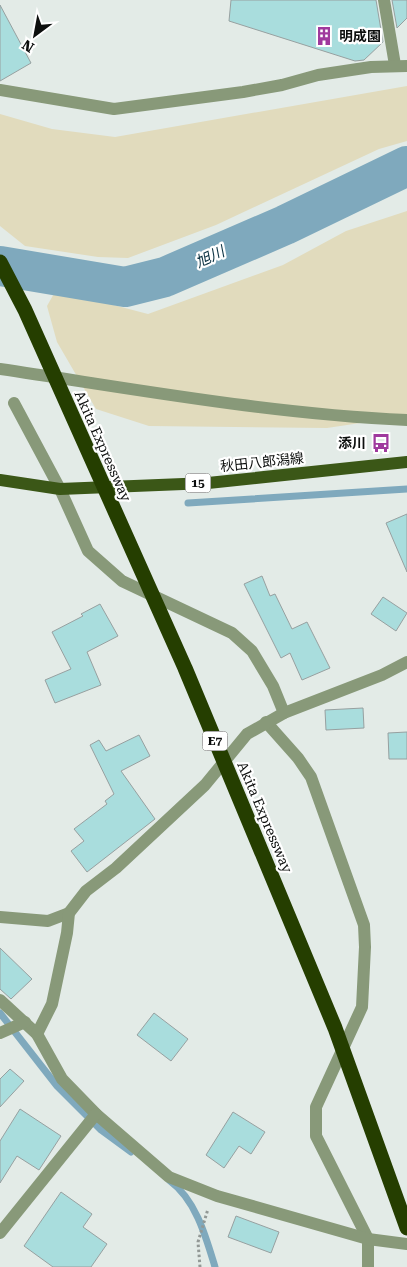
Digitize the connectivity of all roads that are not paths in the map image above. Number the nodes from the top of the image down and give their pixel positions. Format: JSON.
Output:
{"nodes":[{"id":1,"x":384,"y":0,"type":"edge"},
{"id":2,"x":401,"y":66,"type":"edge"},
{"id":3,"x":0,"y":90,"type":"edge"},
{"id":4,"x":0,"y":262,"type":"edge"},
{"id":5,"x":0,"y":369,"type":"edge"},
{"id":6,"x":14,"y":402,"type":"dead end"},
{"id":7,"x":407,"y":420,"type":"edge"},
{"id":8,"x":407,"y":462,"type":"edge"},
{"id":9,"x":0,"y":480,"type":"edge"},
{"id":10,"x":60,"y":489,"type":"junction"},
{"id":11,"x":407,"y":662,"type":"edge"},
{"id":12,"x":284,"y":713,"type":"junction"},
{"id":13,"x":266,"y":722,"type":"junction"},
{"id":14,"x":69,"y":912,"type":"junction"},
{"id":15,"x":0,"y":917,"type":"edge"},
{"id":16,"x":0,"y":1000,"type":"edge"},
{"id":17,"x":21,"y":1024,"type":"junction"},
{"id":18,"x":3,"y":1032,"type":"edge"},
{"id":19,"x":37,"y":1034,"type":"junction"},
{"id":20,"x":93,"y":1118,"type":"junction"},
{"id":21,"x":407,"y":1228,"type":"edge"},
{"id":22,"x":0,"y":1234,"type":"edge"},
{"id":23,"x":368,"y":1239,"type":"junction"},
{"id":24,"x":407,"y":1244,"type":"edge"},
{"id":25,"x":368,"y":1267,"type":"edge"}],
"edges":[{"from":1,"to":2,"type":"street"},
{"from":2,"to":3,"type":"street"},
{"from":4,"to":21,"type":"highway","name":"Akita Expressway","number":"E7","bridge":true},
{"from":5,"to":7,"type":"street"},
{"from":6,"to":10,"type":"street"},
{"from":8,"to":10,"type":"main road","name":"秋田八郎潟線","number":"15"},
{"from":9,"to":10,"type":"main road","name":"秋田八郎潟線","number":"15"},
{"from":10,"to":12,"type":"street"},
{"from":11,"to":12,"type":"street"},
{"from":12,"to":13,"type":"street"},
{"from":13,"to":14,"type":"street"},
{"from":13,"to":23,"type":"street"},
{"from":14,"to":15,"type":"street"},
{"from":14,"to":19,"type":"street"},
{"from":16,"to":17,"type":"street"},
{"from":17,"to":18,"type":"street"},
{"from":17,"to":19,"type":"street"},
{"from":19,"to":20,"type":"street"},
{"from":20,"to":22,"type":"street"},
{"from":20,"to":23,"type":"street"},
{"from":23,"to":24,"type":"street"},
{"from":23,"to":25,"type":"street"}]}
